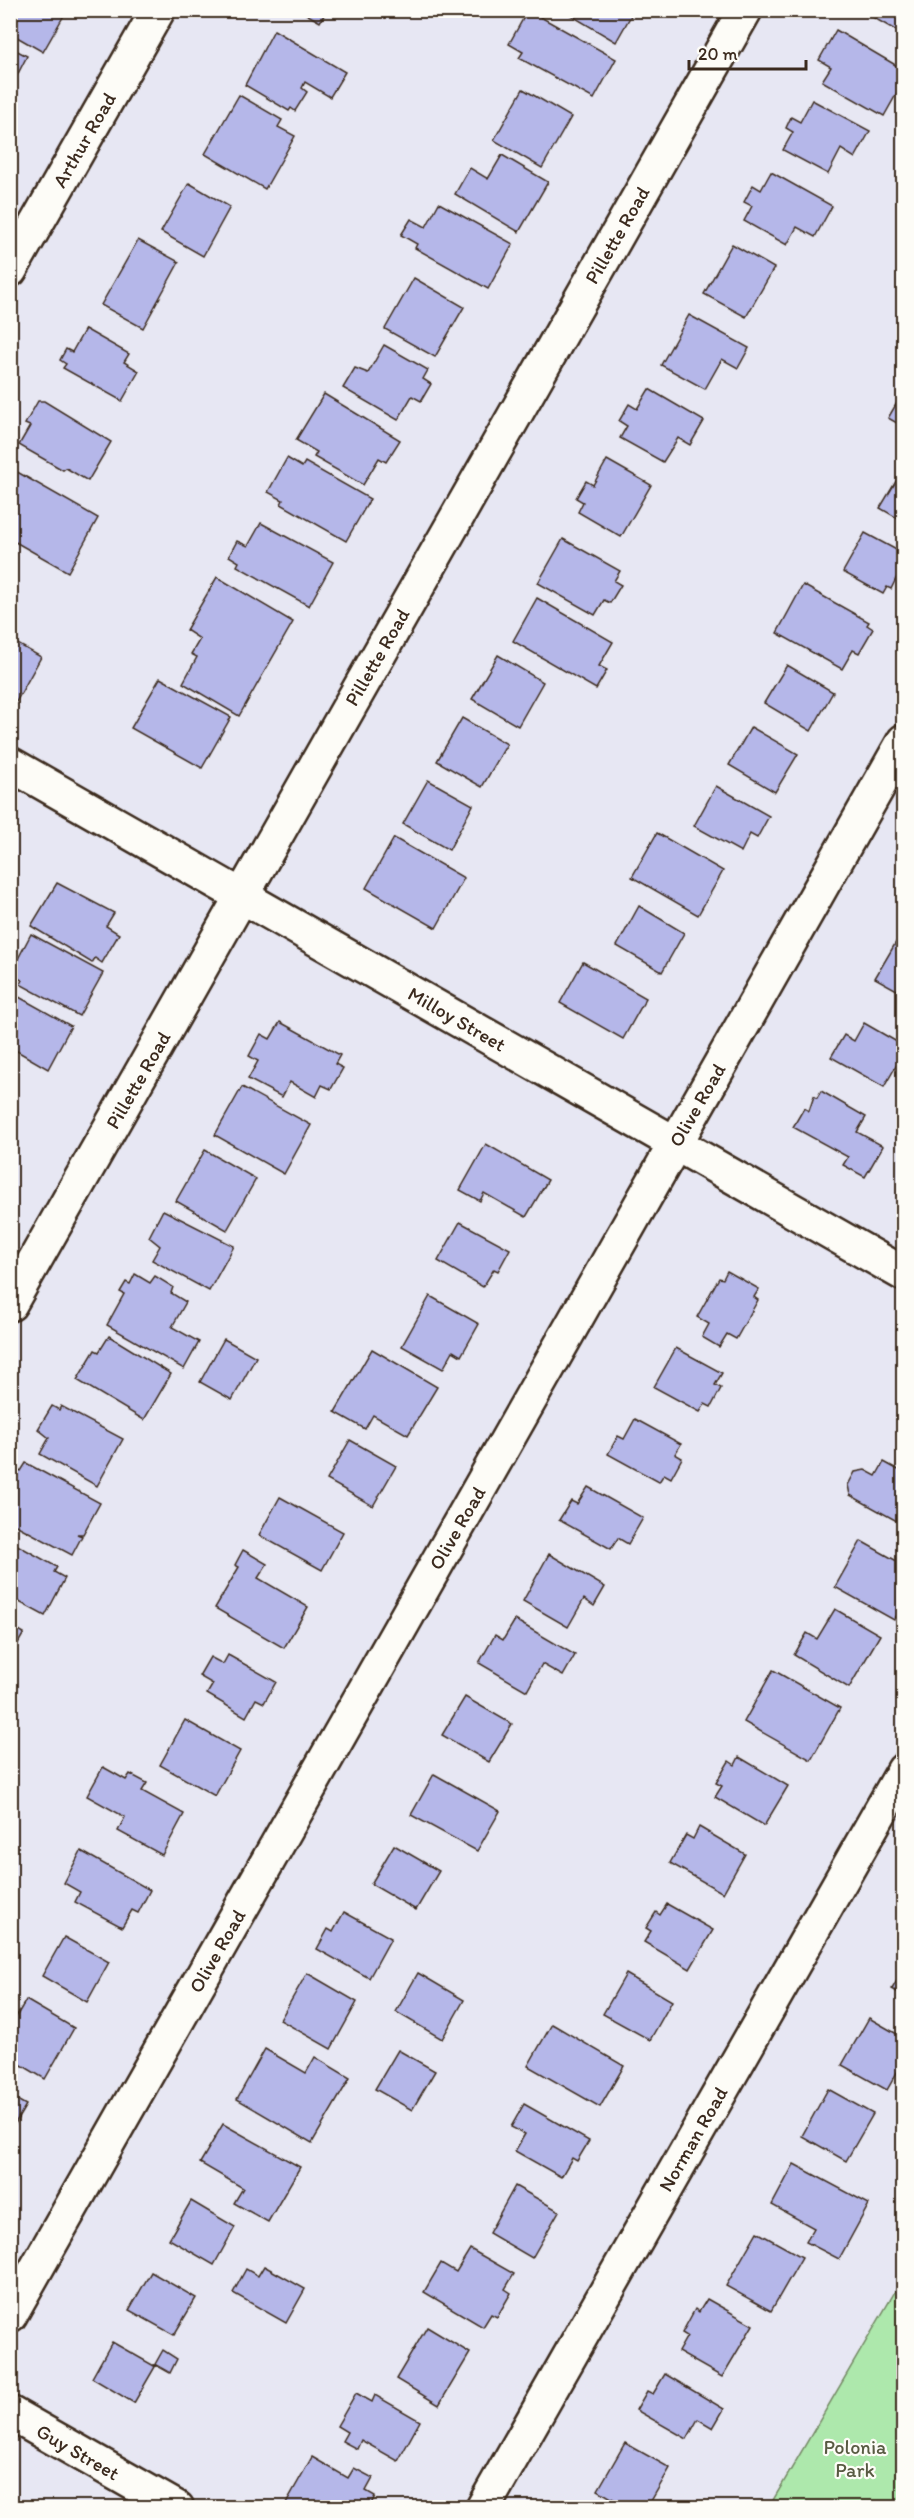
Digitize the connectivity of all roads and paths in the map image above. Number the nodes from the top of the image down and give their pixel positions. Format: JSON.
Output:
{"nodes":[{"id":1,"x":158,"y":10,"type":"edge"},
{"id":2,"x":745,"y":10,"type":"edge"},
{"id":3,"x":10,"y":270,"type":"edge"},
{"id":4,"x":903,"y":741,"type":"edge"},
{"id":5,"x":10,"y":764,"type":"edge"},
{"id":6,"x":242,"y":897,"type":"junction"},
{"id":7,"x":675,"y":1143,"type":"junction"},
{"id":8,"x":903,"y":1274,"type":"edge"},
{"id":9,"x":10,"y":1305,"type":"edge"},
{"id":10,"x":903,"y":1770,"type":"edge"},
{"id":11,"x":10,"y":2315,"type":"edge"},
{"id":12,"x":10,"y":2413,"type":"edge"},
{"id":13,"x":177,"y":2508,"type":"edge"},
{"id":14,"x":483,"y":2508,"type":"edge"}],
"edges":[{"from":1,"to":3,"type":"street","name":"Arthur Road"},
{"from":2,"to":6,"type":"street","name":"Pillette Road"},
{"from":4,"to":7,"type":"street","name":"Olive Road"},
{"from":5,"to":6,"type":"street","name":"Milloy Street"},
{"from":6,"to":7,"type":"street","name":"Milloy Street"},
{"from":6,"to":9,"type":"street","name":"Pillette Road"},
{"from":7,"to":8,"type":"street","name":"Milloy Street"},
{"from":7,"to":11,"type":"street","name":"Olive Road"},
{"from":10,"to":14,"type":"street","name":"Norman Road"},
{"from":12,"to":13,"type":"street","name":"Guy Street"}]}
